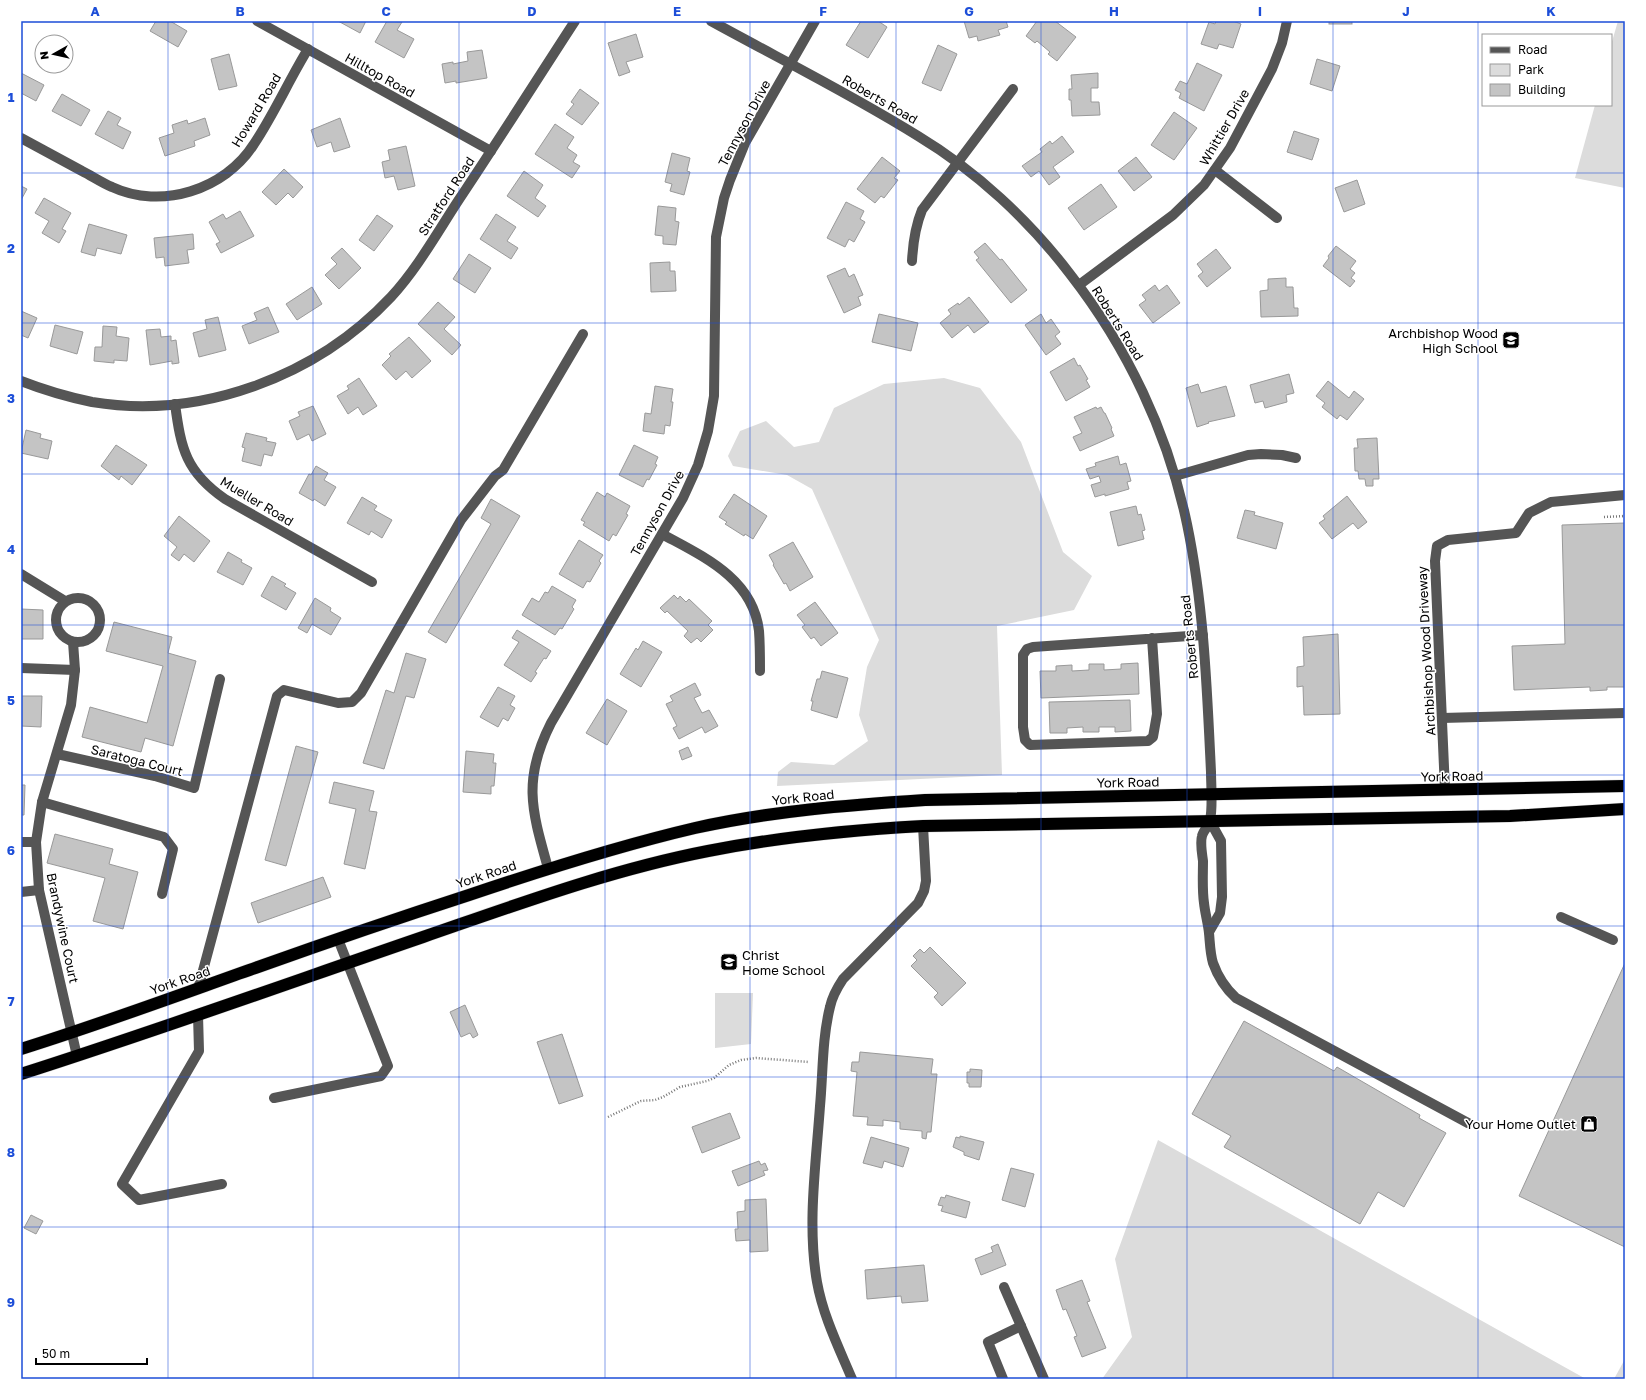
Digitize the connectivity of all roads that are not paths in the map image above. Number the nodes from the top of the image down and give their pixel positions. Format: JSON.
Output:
{"nodes":[{"id":1,"x":257,"y":21,"type":"edge"},
{"id":2,"x":575,"y":21,"type":"edge"},
{"id":3,"x":711,"y":21,"type":"edge"},
{"id":4,"x":815,"y":21,"type":"edge"},
{"id":5,"x":1287,"y":21,"type":"edge"},
{"id":6,"x":308,"y":49,"type":"junction"},
{"id":7,"x":790,"y":64,"type":"junction"},
{"id":8,"x":1013,"y":89,"type":"dead end"},
{"id":9,"x":21,"y":138,"type":"edge"},
{"id":10,"x":491,"y":151,"type":"junction"},
{"id":11,"x":957,"y":163,"type":"junction"},
{"id":12,"x":1216,"y":170,"type":"junction"},
{"id":13,"x":1277,"y":218,"type":"dead end"},
{"id":14,"x":912,"y":261,"type":"dead end"},
{"id":15,"x":1079,"y":285,"type":"junction"},
{"id":16,"x":583,"y":334,"type":"dead end"},
{"id":17,"x":21,"y":381,"type":"edge"},
{"id":18,"x":175,"y":404,"type":"junction"},
{"id":19,"x":1296,"y":458,"type":"dead end"},
{"id":20,"x":1175,"y":476,"type":"junction"},
{"id":21,"x":1625,"y":495,"type":"edge"},
{"id":22,"x":662,"y":534,"type":"junction"},
{"id":23,"x":21,"y":574,"type":"edge"},
{"id":24,"x":372,"y":582,"type":"dead end"},
{"id":25,"x":65,"y":601,"type":"junction"},
{"id":26,"x":1202,"y":635,"type":"junction"},
{"id":27,"x":1152,"y":638,"type":"junction"},
{"id":28,"x":73,"y":642,"type":"junction"},
{"id":29,"x":21,"y":668,"type":"edge"},
{"id":30,"x":75,"y":670,"type":"junction"},
{"id":31,"x":760,"y":670,"type":"dead end"},
{"id":32,"x":220,"y":679,"type":"dead end"},
{"id":33,"x":1625,"y":713,"type":"edge"},
{"id":34,"x":1442,"y":718,"type":"junction"},
{"id":35,"x":57,"y":754,"type":"junction"},
{"id":36,"x":1625,"y":786,"type":"edge"},
{"id":37,"x":1445,"y":790,"type":"junction"},
{"id":38,"x":1211,"y":795,"type":"junction"},
{"id":39,"x":42,"y":802,"type":"junction"},
{"id":40,"x":1625,"y":809,"type":"edge"},
{"id":41,"x":1210,"y":821,"type":"junction"},
{"id":42,"x":923,"y":826,"type":"junction"},
{"id":43,"x":21,"y":842,"type":"edge"},
{"id":44,"x":36,"y":842,"type":"junction"},
{"id":45,"x":548,"y":868,"type":"junction"},
{"id":46,"x":39,"y":890,"type":"junction"},
{"id":47,"x":21,"y":892,"type":"edge"},
{"id":48,"x":162,"y":894,"type":"dead end"},
{"id":49,"x":1561,"y":917,"type":"dead end"},
{"id":50,"x":1209,"y":932,"type":"junction"},
{"id":51,"x":338,"y":939,"type":"junction"},
{"id":52,"x":1613,"y":940,"type":"dead end"},
{"id":53,"x":347,"y":963,"type":"junction"},
{"id":54,"x":198,"y":989,"type":"junction"},
{"id":55,"x":198,"y":1015,"type":"junction"},
{"id":56,"x":72,"y":1032,"type":"junction"},
{"id":57,"x":21,"y":1049,"type":"edge"},
{"id":58,"x":77,"y":1056,"type":"junction"},
{"id":59,"x":21,"y":1074,"type":"edge"},
{"id":60,"x":274,"y":1098,"type":"dead end"},
{"id":61,"x":1468,"y":1123,"type":"dead end"},
{"id":62,"x":222,"y":1184,"type":"dead end"},
{"id":63,"x":1004,"y":1287,"type":"dead end"},
{"id":64,"x":1021,"y":1326,"type":"junction"},
{"id":65,"x":852,"y":1379,"type":"edge"},
{"id":66,"x":1002,"y":1379,"type":"edge"},
{"id":67,"x":1044,"y":1379,"type":"edge"}],
"edges":[{"from":1,"to":6,"type":"street","name":"Hilltop Road"},
{"from":2,"to":10,"type":"street","name":"Stratford Road"},
{"from":3,"to":7,"type":"street","name":"Roberts Road"},
{"from":4,"to":7,"type":"street"},
{"from":5,"to":12,"type":"street","name":"Whittier Drive"},
{"from":6,"to":9,"type":"street","name":"Howard Road"},
{"from":6,"to":10,"type":"street","name":"Hilltop Road"},
{"from":7,"to":11,"type":"street","name":"Roberts Road"},
{"from":7,"to":22,"type":"street","name":"Tennyson Drive"},
{"from":8,"to":11,"type":"street"},
{"from":10,"to":18,"type":"street","name":"Stratford Road"},
{"from":11,"to":14,"type":"street"},
{"from":11,"to":15,"type":"street","name":"Roberts Road"},
{"from":12,"to":13,"type":"street"},
{"from":12,"to":15,"type":"street","name":"Whittier Drive"},
{"from":15,"to":20,"type":"street","name":"Roberts Road"},
{"from":16,"to":54,"type":"street"},
{"from":17,"to":18,"type":"street"},
{"from":18,"to":24,"type":"street","name":"Mueller Road"},
{"from":19,"to":20,"type":"street"},
{"from":20,"to":26,"type":"street","name":"Roberts Road"},
{"from":21,"to":34,"type":"street","name":"Archbishop Wood Driveway"},
{"from":22,"to":31,"type":"street"},
{"from":22,"to":45,"type":"street","name":"Tennyson Drive"},
{"from":23,"to":25,"type":"street"},
{"from":25,"to":28,"type":"street"},
{"from":25,"to":28,"type":"street"},
{"from":26,"to":27,"type":"street"},
{"from":26,"to":38,"type":"street","name":"Roberts Road"},
{"from":27,"to":27,"type":"street"},
{"from":28,"to":30,"type":"street","name":"Brandywine Court"},
{"from":29,"to":30,"type":"street"},
{"from":30,"to":35,"type":"street","name":"Brandywine Court"},
{"from":32,"to":35,"type":"street","name":"Saratoga Court"},
{"from":33,"to":34,"type":"street"},
{"from":34,"to":37,"type":"street","name":"Archbishop Wood Driveway"},
{"from":35,"to":39,"type":"street","name":"Brandywine Court"},
{"from":36,"to":37,"type":"highway","name":"York Road"},
{"from":37,"to":38,"type":"highway","name":"York Road"},
{"from":38,"to":41,"type":"street","name":"Roberts Road"},
{"from":38,"to":45,"type":"highway","name":"York Road"},
{"from":39,"to":44,"type":"street","name":"Brandywine Court"},
{"from":39,"to":48,"type":"street"},
{"from":40,"to":41,"type":"highway"},
{"from":41,"to":42,"type":"highway"},
{"from":41,"to":50,"type":"street"},
{"from":41,"to":50,"type":"street"},
{"from":42,"to":53,"type":"highway"},
{"from":42,"to":65,"type":"street"},
{"from":43,"to":44,"type":"street"},
{"from":44,"to":46,"type":"street","name":"Brandywine Court"},
{"from":45,"to":51,"type":"highway","name":"York Road"},
{"from":46,"to":47,"type":"street"},
{"from":46,"to":56,"type":"street","name":"Brandywine Court"},
{"from":49,"to":52,"type":"street"},
{"from":50,"to":61,"type":"street"},
{"from":51,"to":53,"type":"street"},
{"from":51,"to":54,"type":"highway","name":"York Road"},
{"from":53,"to":55,"type":"highway"},
{"from":53,"to":60,"type":"street"},
{"from":54,"to":56,"type":"highway","name":"York Road"},
{"from":55,"to":58,"type":"highway"},
{"from":55,"to":62,"type":"street"},
{"from":56,"to":57,"type":"highway","name":"York Road"},
{"from":56,"to":58,"type":"street","name":"Brandywine Court"},
{"from":58,"to":59,"type":"highway"},
{"from":63,"to":64,"type":"street"},
{"from":64,"to":66,"type":"street"},
{"from":64,"to":67,"type":"street"}]}
